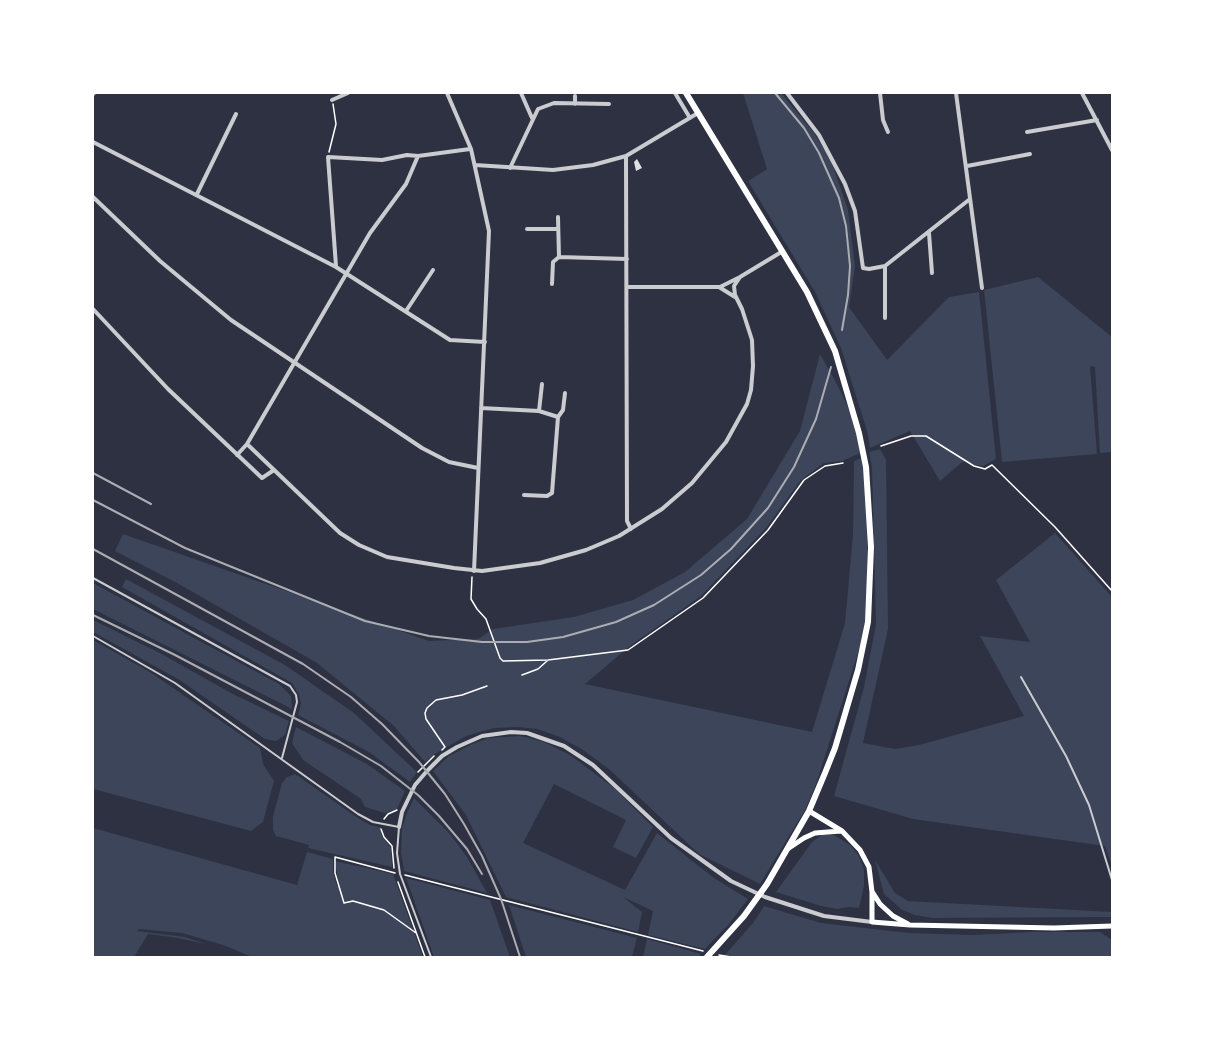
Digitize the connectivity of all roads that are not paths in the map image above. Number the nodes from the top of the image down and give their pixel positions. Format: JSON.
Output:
{"nodes":[{"id":1,"x":348,"y":93,"type":"edge"},
{"id":2,"x":447,"y":93,"type":"edge"},
{"id":3,"x":521,"y":93,"type":"edge"},
{"id":4,"x":675,"y":93,"type":"edge"},
{"id":5,"x":687,"y":93,"type":"edge"},
{"id":6,"x":787,"y":93,"type":"edge"},
{"id":7,"x":880,"y":93,"type":"edge"},
{"id":8,"x":956,"y":93,"type":"edge"},
{"id":9,"x":1082,"y":93,"type":"edge"},
{"id":10,"x":575,"y":96,"type":"dead end"},
{"id":11,"x":332,"y":100,"type":"road end"},
{"id":12,"x":575,"y":104,"type":"junction"},
{"id":13,"x":609,"y":104,"type":"dead end"},
{"id":14,"x":699,"y":113,"type":"junction"},
{"id":15,"x":236,"y":114,"type":"dead end"},
{"id":16,"x":690,"y":118,"type":"junction"},
{"id":17,"x":532,"y":119,"type":"junction"},
{"id":18,"x":1097,"y":120,"type":"junction"},
{"id":19,"x":888,"y":132,"type":"dead end"},
{"id":20,"x":1027,"y":132,"type":"dead end"},
{"id":21,"x":93,"y":142,"type":"edge"},
{"id":22,"x":471,"y":149,"type":"junction"},
{"id":23,"x":1112,"y":150,"type":"edge"},
{"id":24,"x":1030,"y":154,"type":"dead end"},
{"id":25,"x":418,"y":156,"type":"junction"},
{"id":26,"x":626,"y":156,"type":"junction"},
{"id":27,"x":475,"y":165,"type":"junction"},
{"id":28,"x":967,"y":166,"type":"junction"},
{"id":29,"x":510,"y":168,"type":"junction"},
{"id":30,"x":197,"y":194,"type":"junction"},
{"id":31,"x":93,"y":197,"type":"edge"},
{"id":32,"x":970,"y":200,"type":"junction"},
{"id":33,"x":558,"y":217,"type":"dead end"},
{"id":34,"x":527,"y":229,"type":"dead end"},
{"id":35,"x":557,"y":229,"type":"junction"},
{"id":36,"x":928,"y":232,"type":"junction"},
{"id":37,"x":783,"y":251,"type":"junction"},
{"id":38,"x":559,"y":257,"type":"junction"},
{"id":39,"x":627,"y":259,"type":"junction"},
{"id":40,"x":885,"y":266,"type":"junction"},
{"id":41,"x":336,"y":267,"type":"junction"},
{"id":42,"x":433,"y":270,"type":"dead end"},
{"id":43,"x":346,"y":273,"type":"junction"},
{"id":44,"x":932,"y":273,"type":"dead end"},
{"id":45,"x":740,"y":277,"type":"junction"},
{"id":46,"x":552,"y":284,"type":"dead end"},
{"id":47,"x":627,"y":287,"type":"junction"},
{"id":48,"x":719,"y":287,"type":"junction"},
{"id":49,"x":982,"y":288,"type":"dead end"},
{"id":50,"x":737,"y":298,"type":"junction"},
{"id":51,"x":93,"y":309,"type":"edge"},
{"id":52,"x":406,"y":311,"type":"junction"},
{"id":53,"x":885,"y":318,"type":"dead end"},
{"id":54,"x":484,"y":342,"type":"junction"},
{"id":55,"x":294,"y":362,"type":"junction"},
{"id":56,"x":542,"y":384,"type":"dead end"},
{"id":57,"x":565,"y":393,"type":"dead end"},
{"id":58,"x":481,"y":408,"type":"junction"},
{"id":59,"x":539,"y":411,"type":"junction"},
{"id":60,"x":558,"y":417,"type":"junction"},
{"id":61,"x":248,"y":444,"type":"junction"},
{"id":62,"x":237,"y":455,"type":"junction"},
{"id":63,"x":478,"y":468,"type":"junction"},
{"id":64,"x":274,"y":470,"type":"junction"},
{"id":65,"x":524,"y":495,"type":"dead end"},
{"id":66,"x":631,"y":529,"type":"junction"},
{"id":67,"x":474,"y":571,"type":"junction"},
{"id":68,"x":93,"y":578,"type":"edge"},
{"id":69,"x":93,"y":636,"type":"edge"},
{"id":70,"x":1021,"y":676,"type":"dead end"},
{"id":71,"x":282,"y":758,"type":"junction"},
{"id":72,"x":809,"y":811,"type":"junction"},
{"id":73,"x":399,"y":827,"type":"junction"},
{"id":74,"x":842,"y":831,"type":"junction"},
{"id":75,"x":789,"y":848,"type":"junction"},
{"id":76,"x":1112,"y":880,"type":"edge"},
{"id":77,"x":872,"y":892,"type":"junction"},
{"id":78,"x":872,"y":922,"type":"junction"},
{"id":79,"x":910,"y":925,"type":"junction"},
{"id":80,"x":1112,"y":926,"type":"edge"},
{"id":81,"x":431,"y":957,"type":"edge"},
{"id":82,"x":708,"y":957,"type":"edge"}],
"edges":[{"from":1,"to":11,"type":"street"},
{"from":2,"to":22,"type":"street"},
{"from":3,"to":17,"type":"street"},
{"from":4,"to":16,"type":"street"},
{"from":5,"to":14,"type":"main road"},
{"from":6,"to":40,"type":"street"},
{"from":7,"to":19,"type":"street"},
{"from":8,"to":28,"type":"street"},
{"from":9,"to":18,"type":"street"},
{"from":10,"to":12,"type":"street"},
{"from":12,"to":13,"type":"street"},
{"from":12,"to":17,"type":"street"},
{"from":14,"to":16,"type":"street"},
{"from":14,"to":37,"type":"main road"},
{"from":15,"to":30,"type":"street"},
{"from":16,"to":26,"type":"street"},
{"from":17,"to":29,"type":"street"},
{"from":18,"to":20,"type":"street"},
{"from":18,"to":23,"type":"street"},
{"from":21,"to":30,"type":"street"},
{"from":22,"to":25,"type":"street"},
{"from":22,"to":27,"type":"street"},
{"from":24,"to":28,"type":"street"},
{"from":25,"to":41,"type":"street"},
{"from":25,"to":43,"type":"street"},
{"from":26,"to":29,"type":"street"},
{"from":26,"to":39,"type":"street"},
{"from":27,"to":29,"type":"street"},
{"from":27,"to":54,"type":"street"},
{"from":28,"to":32,"type":"street"},
{"from":30,"to":41,"type":"street"},
{"from":31,"to":55,"type":"street"},
{"from":32,"to":36,"type":"street"},
{"from":32,"to":49,"type":"street"},
{"from":33,"to":35,"type":"street"},
{"from":34,"to":35,"type":"street"},
{"from":35,"to":38,"type":"street"},
{"from":36,"to":40,"type":"street"},
{"from":36,"to":44,"type":"street"},
{"from":37,"to":45,"type":"street"},
{"from":37,"to":72,"type":"main road"},
{"from":38,"to":39,"type":"street"},
{"from":38,"to":46,"type":"street"},
{"from":39,"to":47,"type":"street"},
{"from":40,"to":53,"type":"street"},
{"from":41,"to":43,"type":"street"},
{"from":42,"to":52,"type":"street"},
{"from":43,"to":52,"type":"street"},
{"from":43,"to":55,"type":"street"},
{"from":45,"to":48,"type":"street"},
{"from":45,"to":50,"type":"street"},
{"from":47,"to":48,"type":"street"},
{"from":47,"to":66,"type":"street"},
{"from":48,"to":50,"type":"street"},
{"from":50,"to":66,"type":"street"},
{"from":51,"to":62,"type":"street"},
{"from":52,"to":54,"type":"street"},
{"from":54,"to":58,"type":"street"},
{"from":55,"to":61,"type":"street"},
{"from":55,"to":63,"type":"street"},
{"from":56,"to":59,"type":"street"},
{"from":57,"to":60,"type":"street"},
{"from":58,"to":59,"type":"street"},
{"from":58,"to":63,"type":"street"},
{"from":59,"to":60,"type":"street"},
{"from":60,"to":65,"type":"street"},
{"from":61,"to":62,"type":"street"},
{"from":61,"to":64,"type":"street"},
{"from":62,"to":64,"type":"street"},
{"from":63,"to":67,"type":"street"},
{"from":64,"to":67,"type":"street"},
{"from":66,"to":67,"type":"street"},
{"from":68,"to":71,"type":"lane"},
{"from":69,"to":71,"type":"lane"},
{"from":70,"to":76,"type":"lane"},
{"from":71,"to":73,"type":"lane"},
{"from":72,"to":74,"type":"main road"},
{"from":72,"to":75,"type":"main road"},
{"from":73,"to":78,"type":"street"},
{"from":73,"to":81,"type":"lane"},
{"from":74,"to":75,"type":"main road"},
{"from":74,"to":77,"type":"main road"},
{"from":75,"to":82,"type":"main road"},
{"from":77,"to":78,"type":"main road"},
{"from":77,"to":79,"type":"main road"},
{"from":78,"to":79,"type":"main road"},
{"from":79,"to":80,"type":"main road"}]}
